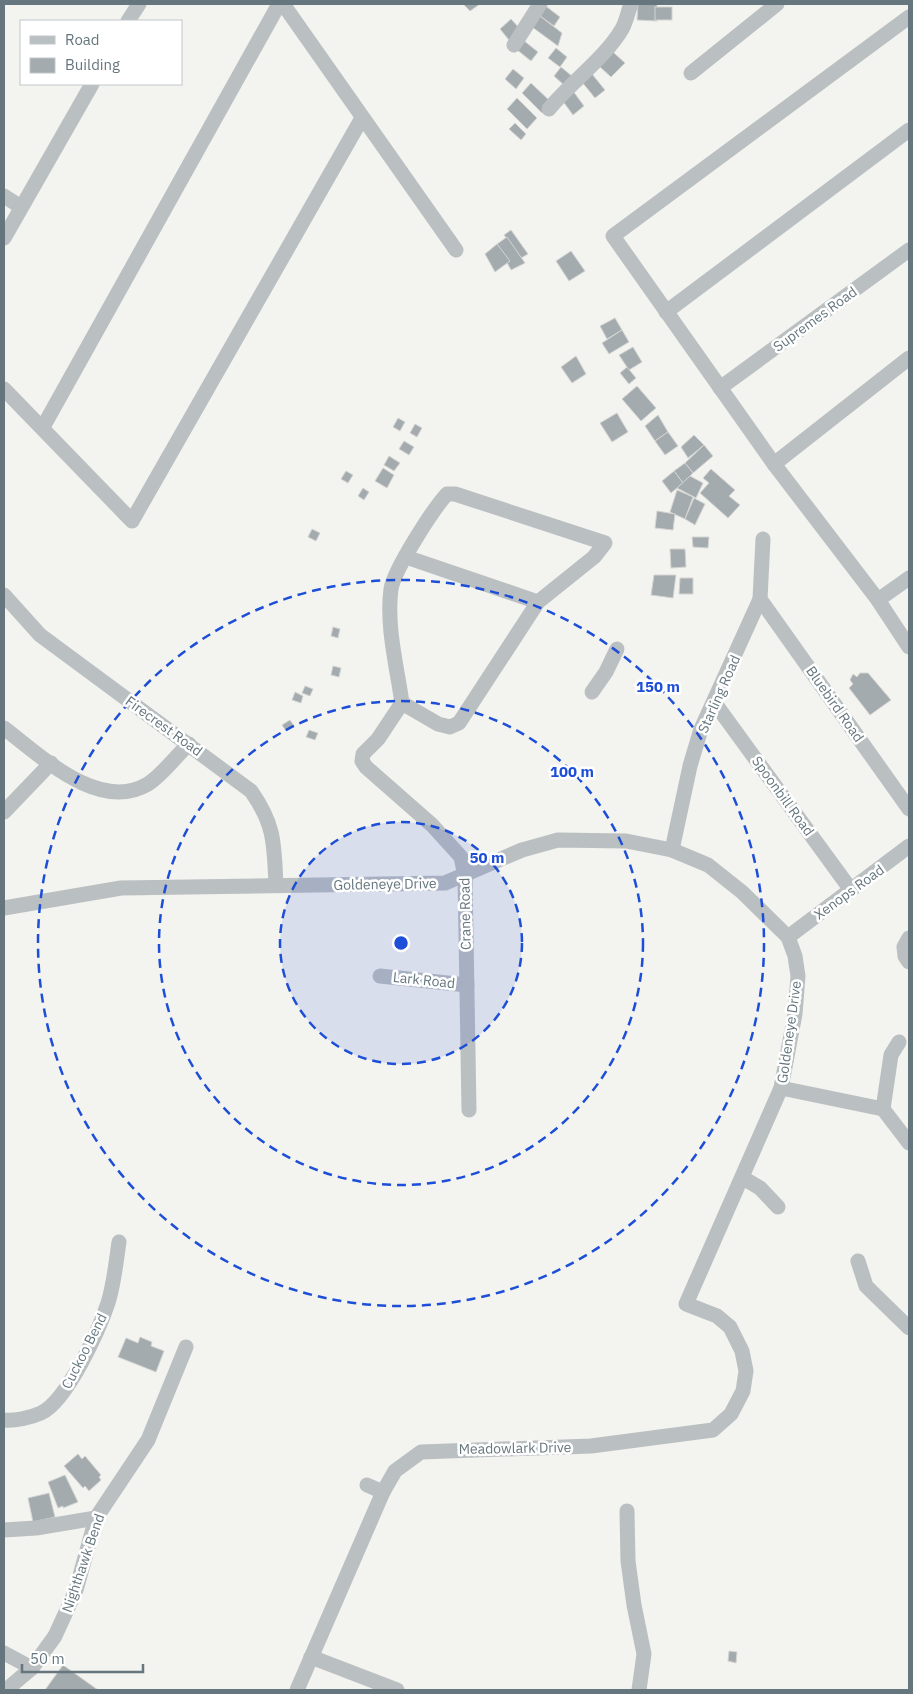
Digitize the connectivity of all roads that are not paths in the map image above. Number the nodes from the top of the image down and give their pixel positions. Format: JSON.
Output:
{"nodes":[{"id":1,"x":138,"y":4,"type":"edge"},
{"id":2,"x":281,"y":4,"type":"edge"},
{"id":3,"x":540,"y":4,"type":"edge"},
{"id":4,"x":631,"y":4,"type":"edge"},
{"id":5,"x":777,"y":4,"type":"edge"},
{"id":6,"x":909,"y":17,"type":"edge"},
{"id":7,"x":129,"y":20,"type":"edge"},
{"id":8,"x":514,"y":44,"type":"dead end"},
{"id":9,"x":690,"y":73,"type":"dead end"},
{"id":10,"x":91,"y":85,"type":"edge"},
{"id":11,"x":549,"y":109,"type":"dead end"},
{"id":12,"x":362,"y":118,"type":"junction"},
{"id":13,"x":909,"y":130,"type":"edge"},
{"id":14,"x":4,"y":196,"type":"edge"},
{"id":15,"x":21,"y":207,"type":"junction"},
{"id":16,"x":4,"y":238,"type":"edge"},
{"id":17,"x":456,"y":250,"type":"dead end"},
{"id":18,"x":909,"y":250,"type":"edge"},
{"id":19,"x":666,"y":312,"type":"junction"},
{"id":20,"x":909,"y":358,"type":"edge"},
{"id":21,"x":720,"y":388,"type":"junction"},
{"id":22,"x":4,"y":389,"type":"edge"},
{"id":23,"x":43,"y":427,"type":"junction"},
{"id":24,"x":774,"y":464,"type":"junction"},
{"id":25,"x":763,"y":539,"type":"dead end"},
{"id":26,"x":406,"y":557,"type":"junction"},
{"id":27,"x":909,"y":578,"type":"edge"},
{"id":28,"x":4,"y":595,"type":"edge"},
{"id":29,"x":760,"y":599,"type":"junction"},
{"id":30,"x":878,"y":600,"type":"junction"},
{"id":31,"x":538,"y":602,"type":"junction"},
{"id":32,"x":909,"y":647,"type":"edge"},
{"id":33,"x":617,"y":648,"type":"dead end"},
{"id":34,"x":592,"y":692,"type":"dead end"},
{"id":35,"x":714,"y":702,"type":"junction"},
{"id":36,"x":402,"y":703,"type":"junction"},
{"id":37,"x":4,"y":728,"type":"edge"},
{"id":38,"x":189,"y":744,"type":"junction"},
{"id":39,"x":51,"y":763,"type":"junction"},
{"id":40,"x":909,"y":809,"type":"edge"},
{"id":41,"x":4,"y":812,"type":"edge"},
{"id":42,"x":909,"y":846,"type":"edge"},
{"id":43,"x":672,"y":850,"type":"junction"},
{"id":44,"x":465,"y":876,"type":"junction"},
{"id":45,"x":276,"y":885,"type":"junction"},
{"id":46,"x":852,"y":890,"type":"junction"},
{"id":47,"x":4,"y":908,"type":"edge"},
{"id":48,"x":788,"y":937,"type":"junction"},
{"id":49,"x":909,"y":938,"type":"edge"},
{"id":50,"x":909,"y":962,"type":"edge"},
{"id":51,"x":380,"y":976,"type":"dead end"},
{"id":52,"x":467,"y":985,"type":"junction"},
{"id":53,"x":899,"y":1042,"type":"dead end"},
{"id":54,"x":781,"y":1088,"type":"junction"},
{"id":55,"x":883,"y":1109,"type":"junction"},
{"id":56,"x":469,"y":1110,"type":"dead end"},
{"id":57,"x":909,"y":1143,"type":"edge"},
{"id":58,"x":743,"y":1178,"type":"junction"},
{"id":59,"x":778,"y":1207,"type":"dead end"},
{"id":60,"x":119,"y":1242,"type":"dead end"},
{"id":61,"x":858,"y":1261,"type":"dead end"},
{"id":62,"x":686,"y":1304,"type":"joint"},
{"id":63,"x":909,"y":1328,"type":"edge"},
{"id":64,"x":186,"y":1347,"type":"dead end"},
{"id":65,"x":4,"y":1420,"type":"edge"},
{"id":66,"x":367,"y":1485,"type":"dead end"},
{"id":67,"x":383,"y":1492,"type":"junction"},
{"id":68,"x":626,"y":1511,"type":"dead end"},
{"id":69,"x":96,"y":1518,"type":"junction"},
{"id":70,"x":4,"y":1530,"type":"edge"},
{"id":71,"x":4,"y":1652,"type":"edge"},
{"id":72,"x":311,"y":1658,"type":"junction"},
{"id":73,"x":32,"y":1668,"type":"junction"},
{"id":74,"x":6,"y":1690,"type":"edge"},
{"id":75,"x":297,"y":1690,"type":"edge"},
{"id":76,"x":397,"y":1690,"type":"edge"},
{"id":77,"x":640,"y":1690,"type":"edge"}],
"edges":[{"from":1,"to":7,"type":"street"},
{"from":2,"to":12,"type":"street"},
{"from":2,"to":23,"type":"street"},
{"from":3,"to":8,"type":"street"},
{"from":4,"to":11,"type":"street"},
{"from":5,"to":9,"type":"street"},
{"from":6,"to":19,"type":"street"},
{"from":10,"to":15,"type":"street"},
{"from":12,"to":17,"type":"street"},
{"from":12,"to":23,"type":"street"},
{"from":13,"to":19,"type":"street"},
{"from":14,"to":15,"type":"street"},
{"from":15,"to":16,"type":"street"},
{"from":18,"to":21,"type":"street","name":"Supremes Road"},
{"from":19,"to":21,"type":"street"},
{"from":20,"to":24,"type":"street"},
{"from":21,"to":24,"type":"street"},
{"from":22,"to":23,"type":"street"},
{"from":24,"to":30,"type":"street"},
{"from":25,"to":29,"type":"street","name":"Starling Road"},
{"from":26,"to":31,"type":"street"},
{"from":26,"to":31,"type":"street"},
{"from":26,"to":36,"type":"street"},
{"from":27,"to":30,"type":"street"},
{"from":28,"to":38,"type":"street","name":"Firecrest Road"},
{"from":29,"to":35,"type":"street","name":"Starling Road"},
{"from":29,"to":40,"type":"street","name":"Bluebird Road"},
{"from":30,"to":32,"type":"street"},
{"from":31,"to":36,"type":"street"},
{"from":33,"to":34,"type":"street"},
{"from":35,"to":43,"type":"street","name":"Starling Road"},
{"from":35,"to":46,"type":"street","name":"Spoonbill Road"},
{"from":36,"to":44,"type":"street","name":"Crane Road"},
{"from":37,"to":39,"type":"street"},
{"from":38,"to":39,"type":"street"},
{"from":38,"to":45,"type":"street","name":"Firecrest Road"},
{"from":39,"to":41,"type":"street"},
{"from":42,"to":46,"type":"street","name":"Xenops Road"},
{"from":43,"to":44,"type":"street","name":"Goldeneye Drive"},
{"from":43,"to":48,"type":"street","name":"Goldeneye Drive"},
{"from":44,"to":45,"type":"street","name":"Goldeneye Drive"},
{"from":44,"to":52,"type":"street","name":"Crane Road"},
{"from":45,"to":47,"type":"street","name":"Goldeneye Drive"},
{"from":46,"to":48,"type":"street","name":"Xenops Road"},
{"from":48,"to":54,"type":"street","name":"Goldeneye Drive"},
{"from":49,"to":50,"type":"street"},
{"from":51,"to":52,"type":"street","name":"Lark Road"},
{"from":52,"to":56,"type":"street","name":"Crane Road"},
{"from":53,"to":55,"type":"street"},
{"from":54,"to":55,"type":"street"},
{"from":54,"to":58,"type":"street","name":"Goldeneye Drive"},
{"from":55,"to":57,"type":"street"},
{"from":58,"to":59,"type":"street"},
{"from":58,"to":62,"type":"street","name":"Goldeneye Drive"},
{"from":60,"to":65,"type":"street","name":"Cuckoo Bend"},
{"from":61,"to":63,"type":"street"},
{"from":62,"to":67,"type":"street","name":"Meadowlark Drive"},
{"from":64,"to":69,"type":"street","name":"Nighthawk Bend"},
{"from":66,"to":67,"type":"street"},
{"from":67,"to":72,"type":"street","name":"Meadowlark Drive"},
{"from":68,"to":77,"type":"street"},
{"from":69,"to":70,"type":"street"},
{"from":69,"to":73,"type":"street","name":"Nighthawk Bend"},
{"from":71,"to":73,"type":"street"},
{"from":72,"to":75,"type":"street","name":"Meadowlark Drive"},
{"from":72,"to":76,"type":"street"},
{"from":73,"to":74,"type":"street","name":"Nighthawk Bend"}]}
